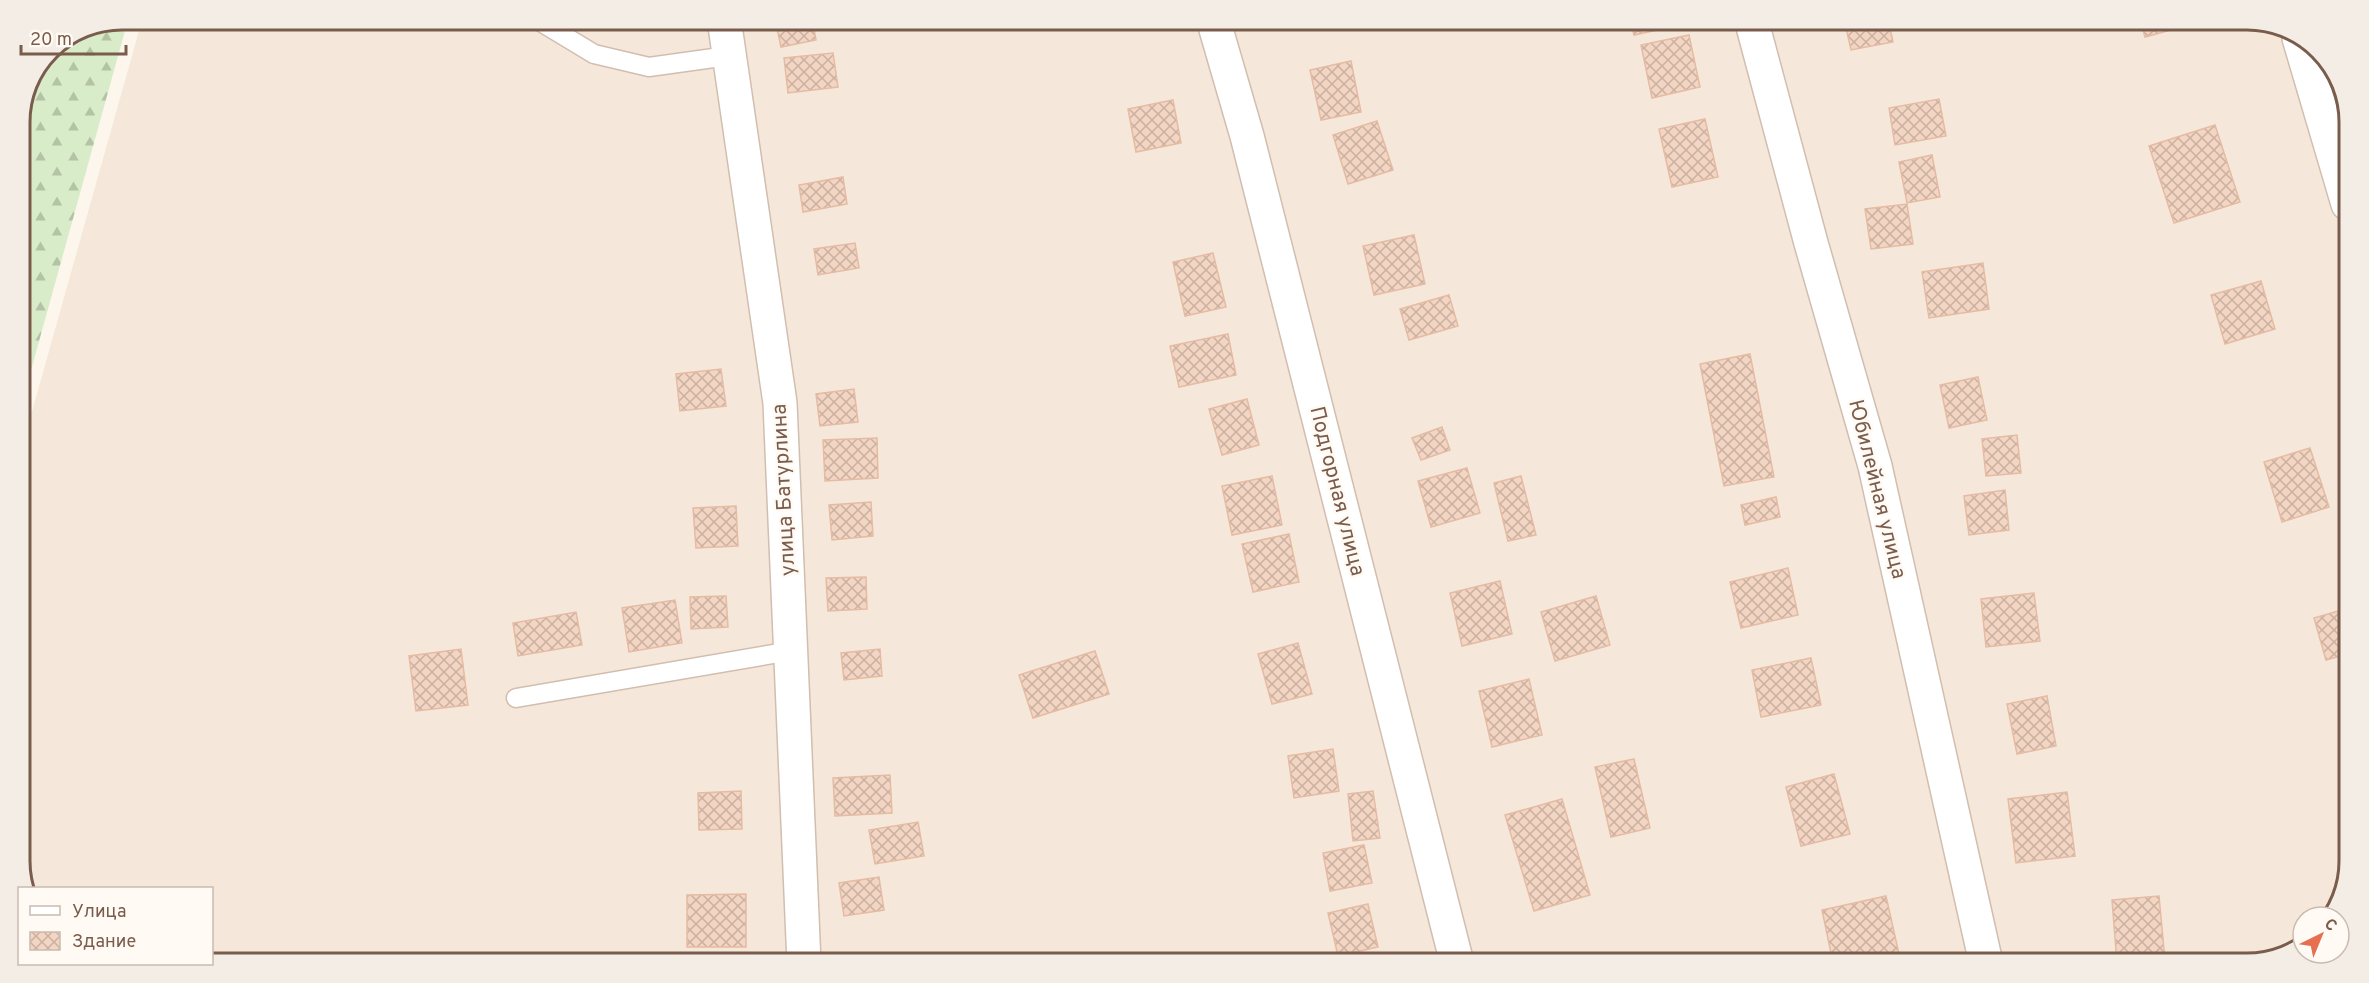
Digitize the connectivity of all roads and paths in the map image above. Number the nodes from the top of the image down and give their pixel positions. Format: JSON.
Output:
{"nodes":[{"id":1,"x":553,"y":30,"type":"edge"},
{"id":2,"x":725,"y":30,"type":"edge"},
{"id":3,"x":1216,"y":30,"type":"edge"},
{"id":4,"x":1754,"y":30,"type":"edge"},
{"id":5,"x":2302,"y":48,"type":"edge"},
{"id":6,"x":728,"y":56,"type":"junction"},
{"id":7,"x":2339,"y":174,"type":"edge"},
{"id":8,"x":791,"y":651,"type":"junction"},
{"id":9,"x":516,"y":698,"type":"dead end"},
{"id":10,"x":804,"y":953,"type":"edge"},
{"id":11,"x":1454,"y":953,"type":"edge"},
{"id":12,"x":1984,"y":953,"type":"edge"}],
"edges":[{"from":1,"to":6,"type":"lane"},
{"from":2,"to":6,"type":"street","name":"улица Батурлина"},
{"from":3,"to":11,"type":"street","name":"Подгорная улица"},
{"from":4,"to":12,"type":"street","name":"Юбилейная улица"},
{"from":5,"to":7,"type":"street"},
{"from":6,"to":8,"type":"street","name":"улица Батурлина"},
{"from":8,"to":9,"type":"lane"},
{"from":8,"to":10,"type":"street","name":"улица Батурлина"}]}
